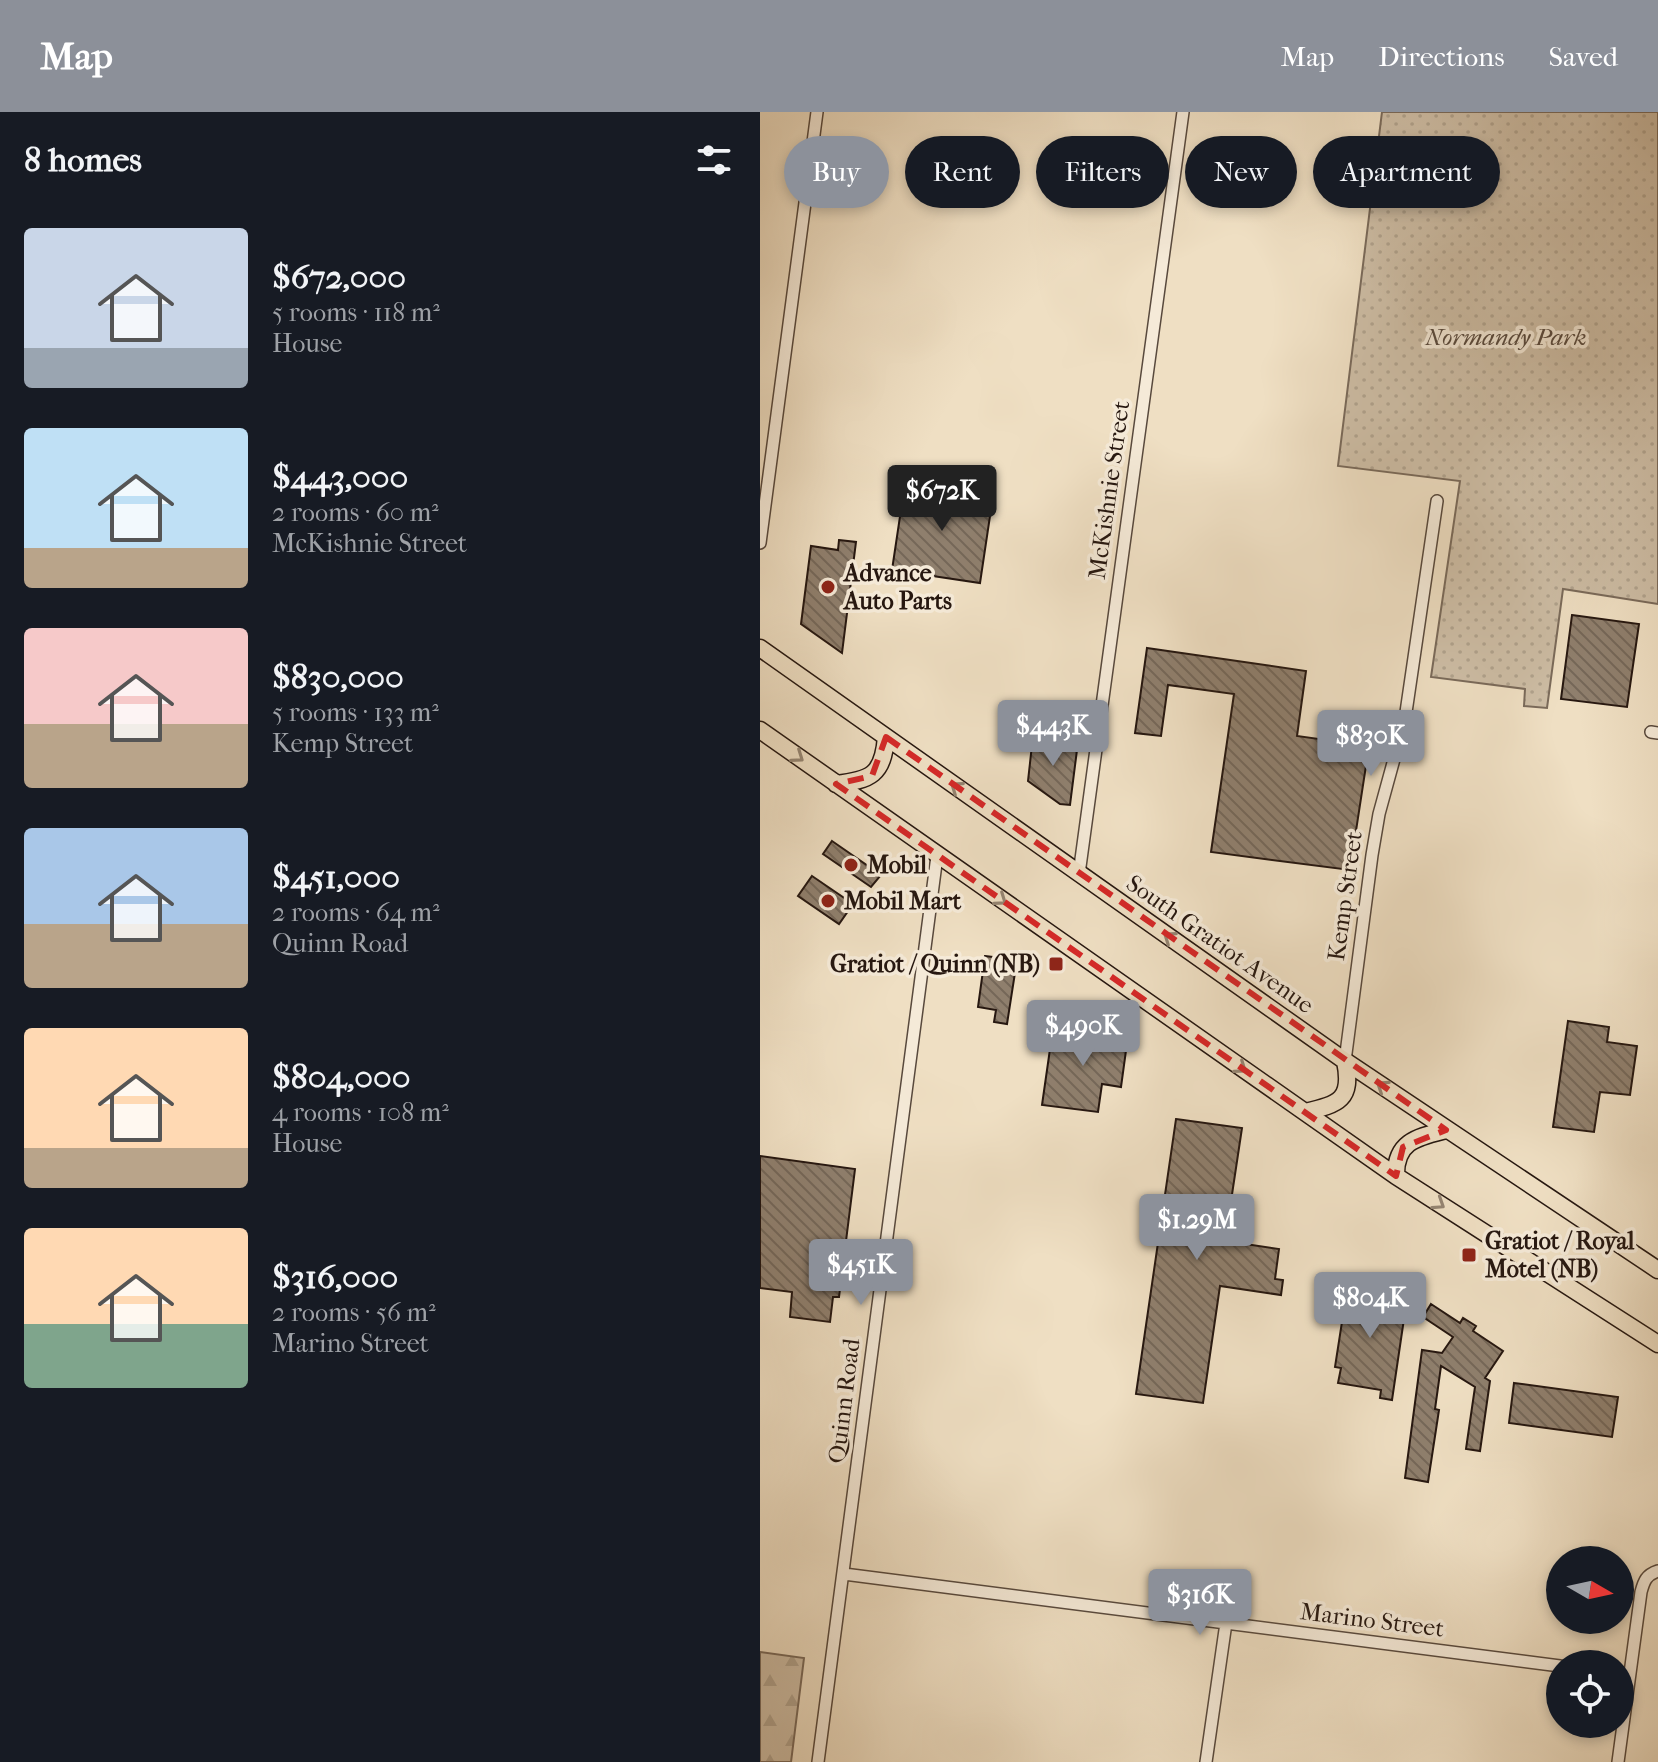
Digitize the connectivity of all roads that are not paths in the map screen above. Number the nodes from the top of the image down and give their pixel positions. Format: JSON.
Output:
{"nodes":[{"id":1,"x":817,"y":112,"type":"edge"},
{"id":2,"x":1183,"y":112,"type":"edge"},
{"id":3,"x":1437,"y":501,"type":"dead end"},
{"id":4,"x":760,"y":543,"type":"edge"},
{"id":5,"x":760,"y":648,"type":"edge"},
{"id":6,"x":760,"y":730,"type":"edge"},
{"id":7,"x":886,"y":737,"type":"junction"},
{"id":8,"x":836,"y":784,"type":"junction"},
{"id":9,"x":937,"y":856,"type":"junction"},
{"id":10,"x":1079,"y":874,"type":"junction"},
{"id":11,"x":1345,"y":1061,"type":"junction"},
{"id":12,"x":1305,"y":1112,"type":"junction"},
{"id":13,"x":1446,"y":1130,"type":"junction"},
{"id":14,"x":1396,"y":1176,"type":"junction"},
{"id":15,"x":1658,"y":1270,"type":"edge"},
{"id":16,"x":1658,"y":1344,"type":"edge"},
{"id":17,"x":1658,"y":1571,"type":"edge"},
{"id":18,"x":844,"y":1574,"type":"junction"},
{"id":19,"x":1226,"y":1623,"type":"junction"},
{"id":20,"x":1630,"y":1650,"type":"edge"},
{"id":21,"x":1546,"y":1664,"type":"edge"},
{"id":22,"x":1620,"y":1738,"type":"edge"},
{"id":23,"x":818,"y":1762,"type":"edge"},
{"id":24,"x":1206,"y":1762,"type":"edge"},
{"id":25,"x":1618,"y":1762,"type":"edge"}],
"edges":[{"from":1,"to":4,"type":"street"},
{"from":2,"to":10,"type":"street","name":"McKishnie Street"},
{"from":3,"to":11,"type":"street","name":"Kemp Street"},
{"from":5,"to":7,"type":"main road","name":"South Gratiot Avenue"},
{"from":6,"to":8,"type":"main road","one_way":true},
{"from":7,"to":8,"type":"main road"},
{"from":10,"to":7,"type":"main road","name":"South Gratiot Avenue","one_way":true},
{"from":8,"to":9,"type":"main road"},
{"from":9,"to":12,"type":"main road","one_way":true},
{"from":9,"to":18,"type":"street","name":"Quinn Road"},
{"from":11,"to":10,"type":"main road","name":"South Gratiot Avenue","one_way":true},
{"from":11,"to":12,"type":"main road"},
{"from":13,"to":11,"type":"main road","name":"South Gratiot Avenue","one_way":true},
{"from":12,"to":14,"type":"main road"},
{"from":13,"to":14,"type":"main road"},
{"from":13,"to":15,"type":"main road","name":"South Gratiot Avenue"},
{"from":14,"to":16,"type":"main road","one_way":true},
{"from":17,"to":20,"type":"street"},
{"from":18,"to":19,"type":"street","name":"Marino Street"},
{"from":18,"to":23,"type":"street","name":"Quinn Road"},
{"from":19,"to":21,"type":"street","name":"Marino Street"},
{"from":19,"to":24,"type":"street"},
{"from":22,"to":25,"type":"street"}]}
